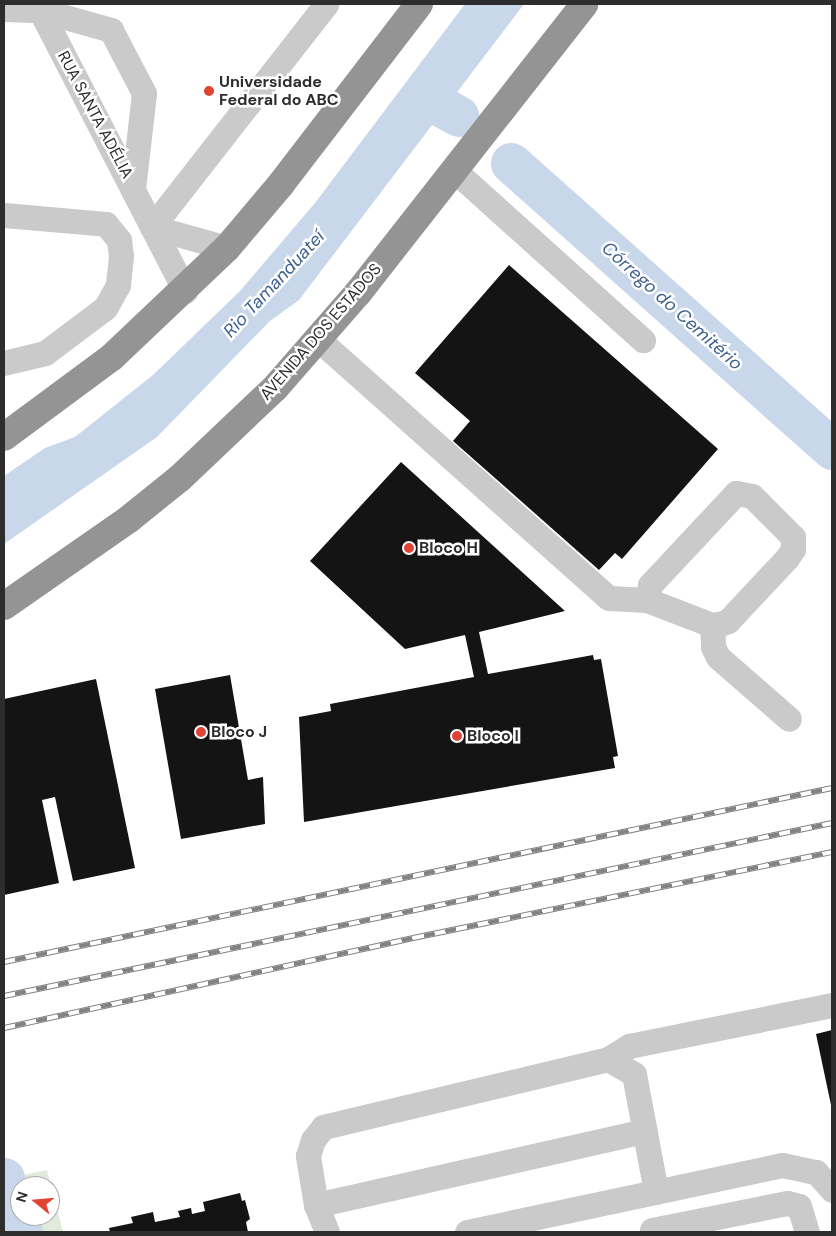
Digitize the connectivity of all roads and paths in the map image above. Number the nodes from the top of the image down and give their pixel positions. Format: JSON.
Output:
{"nodes":[{"id":1,"x":326,"y":4,"type":"edge"},
{"id":2,"x":419,"y":4,"type":"edge"},
{"id":3,"x":585,"y":4,"type":"edge"},
{"id":4,"x":39,"y":7,"type":"edge"},
{"id":5,"x":4,"y":9,"type":"edge"},
{"id":6,"x":455,"y":171,"type":"junction"},
{"id":7,"x":133,"y":189,"type":"junction"},
{"id":8,"x":4,"y":215,"type":"edge"},
{"id":9,"x":152,"y":227,"type":"junction"},
{"id":10,"x":227,"y":248,"type":"junction"},
{"id":11,"x":185,"y":291,"type":"junction"},
{"id":12,"x":319,"y":340,"type":"junction"},
{"id":13,"x":642,"y":340,"type":"dead end"},
{"id":14,"x":4,"y":362,"type":"edge"},
{"id":15,"x":4,"y":437,"type":"edge"},
{"id":16,"x":647,"y":600,"type":"junction"},
{"id":17,"x":4,"y":606,"type":"edge"},
{"id":18,"x":712,"y":625,"type":"junction"},
{"id":19,"x":790,"y":719,"type":"dead end"},
{"id":20,"x":832,"y":1005,"type":"edge"},
{"id":21,"x":608,"y":1059,"type":"junction"},
{"id":22,"x":645,"y":1131,"type":"junction"},
{"id":23,"x":832,"y":1190,"type":"edge"},
{"id":24,"x":656,"y":1192,"type":"junction"},
{"id":25,"x":316,"y":1205,"type":"junction"},
{"id":26,"x":652,"y":1230,"type":"dead end"},
{"id":27,"x":327,"y":1232,"type":"edge"},
{"id":28,"x":467,"y":1232,"type":"edge"},
{"id":29,"x":807,"y":1232,"type":"edge"}],
"edges":[{"from":1,"to":9,"type":"street"},
{"from":2,"to":10,"type":"highway"},
{"from":3,"to":6,"type":"highway","name":"AVENIDA DOS ESTADOS"},
{"from":4,"to":5,"type":"street"},
{"from":4,"to":7,"type":"street","name":"RUA SANTA ADÉLIA"},
{"from":4,"to":7,"type":"street"},
{"from":6,"to":12,"type":"highway","name":"AVENIDA DOS ESTADOS"},
{"from":6,"to":13,"type":"street"},
{"from":7,"to":9,"type":"street","name":"RUA SANTA ADÉLIA"},
{"from":8,"to":14,"type":"street"},
{"from":9,"to":10,"type":"street"},
{"from":9,"to":11,"type":"street","name":"RUA SANTA ADÉLIA"},
{"from":10,"to":11,"type":"highway"},
{"from":11,"to":15,"type":"highway"},
{"from":12,"to":16,"type":"street"},
{"from":12,"to":17,"type":"highway","name":"AVENIDA DOS ESTADOS"},
{"from":16,"to":18,"type":"street"},
{"from":16,"to":18,"type":"street"},
{"from":18,"to":19,"type":"street"},
{"from":20,"to":21,"type":"street"},
{"from":21,"to":22,"type":"street"},
{"from":21,"to":25,"type":"street"},
{"from":22,"to":24,"type":"street"},
{"from":22,"to":25,"type":"street"},
{"from":23,"to":24,"type":"street"},
{"from":24,"to":28,"type":"street"},
{"from":25,"to":27,"type":"street"},
{"from":26,"to":29,"type":"street"}]}
